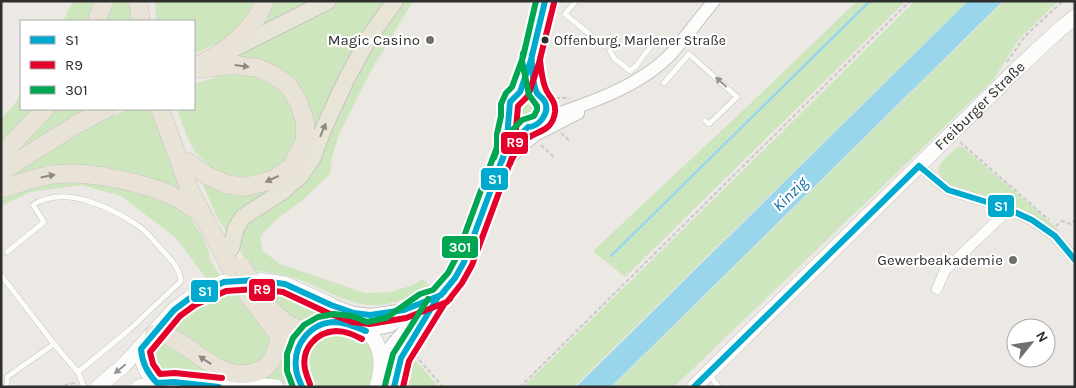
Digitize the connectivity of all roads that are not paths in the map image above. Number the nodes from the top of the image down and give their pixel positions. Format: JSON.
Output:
{"nodes":[{"id":1,"x":104,"y":1,"type":"edge"},
{"id":2,"x":138,"y":1,"type":"edge"},
{"id":3,"x":148,"y":1,"type":"edge"},
{"id":4,"x":265,"y":1,"type":"edge"},
{"id":5,"x":328,"y":1,"type":"edge"},
{"id":6,"x":394,"y":1,"type":"edge"},
{"id":7,"x":545,"y":1,"type":"edge"},
{"id":8,"x":576,"y":1,"type":"edge"},
{"id":9,"x":714,"y":1,"type":"edge"},
{"id":10,"x":1075,"y":17,"type":"edge"},
{"id":11,"x":97,"y":20,"type":"edge"},
{"id":12,"x":141,"y":20,"type":"edge"},
{"id":13,"x":150,"y":20,"type":"edge"},
{"id":14,"x":654,"y":42,"type":"dead end"},
{"id":15,"x":604,"y":46,"type":"dead end"},
{"id":16,"x":610,"y":51,"type":"dead end"},
{"id":17,"x":214,"y":58,"type":"junction"},
{"id":18,"x":530,"y":60,"type":"junction"},
{"id":19,"x":195,"y":68,"type":"edge"},
{"id":20,"x":195,"y":68,"type":"edge"},
{"id":21,"x":664,"y":83,"type":"dead end"},
{"id":22,"x":516,"y":91,"type":"junction"},
{"id":23,"x":542,"y":96,"type":"junction"},
{"id":24,"x":590,"y":101,"type":"junction"},
{"id":25,"x":44,"y":110,"type":"edge"},
{"id":26,"x":104,"y":110,"type":"edge"},
{"id":27,"x":166,"y":113,"type":"edge"},
{"id":28,"x":506,"y":117,"type":"junction"},
{"id":29,"x":543,"y":119,"type":"junction"},
{"id":30,"x":705,"y":122,"type":"dead end"},
{"id":31,"x":528,"y":127,"type":"junction"},
{"id":32,"x":500,"y":150,"type":"junction"},
{"id":33,"x":1,"y":156,"type":"edge"},
{"id":34,"x":188,"y":162,"type":"junction"},
{"id":35,"x":919,"y":166,"type":"junction"},
{"id":36,"x":499,"y":168,"type":"junction"},
{"id":37,"x":1,"y":172,"type":"edge"},
{"id":38,"x":1,"y":189,"type":"edge"},
{"id":39,"x":1006,"y":208,"type":"junction"},
{"id":40,"x":200,"y":213,"type":"junction"},
{"id":41,"x":231,"y":248,"type":"junction"},
{"id":42,"x":7,"y":252,"type":"dead end"},
{"id":43,"x":1075,"y":260,"type":"edge"},
{"id":44,"x":236,"y":268,"type":"junction"},
{"id":45,"x":1,"y":275,"type":"edge"},
{"id":46,"x":938,"y":289,"type":"dead end"},
{"id":47,"x":252,"y":292,"type":"junction"},
{"id":48,"x":331,"y":305,"type":"junction"},
{"id":49,"x":428,"y":306,"type":"junction"},
{"id":50,"x":344,"y":322,"type":"junction"},
{"id":51,"x":311,"y":331,"type":"junction"},
{"id":52,"x":366,"y":331,"type":"junction"},
{"id":53,"x":154,"y":334,"type":"junction"},
{"id":54,"x":280,"y":336,"type":"junction"},
{"id":55,"x":54,"y":344,"type":"junction"},
{"id":56,"x":140,"y":349,"type":"junction"},
{"id":57,"x":294,"y":355,"type":"junction"},
{"id":58,"x":381,"y":358,"type":"junction"},
{"id":59,"x":78,"y":372,"type":"junction"},
{"id":60,"x":708,"y":374,"type":"junction"},
{"id":61,"x":157,"y":383,"type":"junction"},
{"id":62,"x":83,"y":384,"type":"edge"},
{"id":63,"x":217,"y":386,"type":"edge"},
{"id":64,"x":7,"y":387,"type":"edge"},
{"id":65,"x":98,"y":387,"type":"edge"},
{"id":66,"x":139,"y":387,"type":"edge"},
{"id":67,"x":276,"y":387,"type":"edge"},
{"id":68,"x":302,"y":387,"type":"edge"},
{"id":69,"x":377,"y":387,"type":"edge"},
{"id":70,"x":394,"y":387,"type":"edge"},
{"id":71,"x":694,"y":387,"type":"edge"},
{"id":72,"x":719,"y":387,"type":"edge"}],
"edges":[{"from":1,"to":11,"type":"highway"},
{"from":2,"to":12,"type":"highway"},
{"from":3,"to":13,"type":"highway"},
{"from":4,"to":17,"type":"highway"},
{"from":5,"to":17,"type":"main road"},
{"from":41,"to":6,"type":"main road","one_way":true},
{"from":7,"to":18,"type":"street"},
{"from":8,"to":15,"type":"lane"},
{"from":9,"to":24,"type":"street"},
{"from":10,"to":35,"type":"main road","name":"Freiburger Straße"},
{"from":14,"to":16,"type":"lane"},
{"from":17,"to":19,"type":"highway"},
{"from":18,"to":22,"type":"street"},
{"from":18,"to":23,"type":"street"},
{"from":20,"to":34,"type":"highway","one_way":true},
{"from":30,"to":21,"type":"lane","one_way":true},
{"from":22,"to":23,"type":"street"},
{"from":22,"to":28,"type":"street"},
{"from":23,"to":24,"type":"street"},
{"from":23,"to":29,"type":"street"},
{"from":24,"to":29,"type":"street"},
{"from":24,"to":36,"type":"street"},
{"from":25,"to":33,"type":"highway"},
{"from":26,"to":37,"type":"highway"},
{"from":27,"to":34,"type":"highway"},
{"from":27,"to":40,"type":"highway"},
{"from":28,"to":31,"type":"street"},
{"from":28,"to":32,"type":"street"},
{"from":29,"to":31,"type":"street"},
{"from":31,"to":32,"type":"street"},
{"from":32,"to":36,"type":"street"},
{"from":34,"to":41,"type":"highway"},
{"from":35,"to":39,"type":"street"},
{"from":35,"to":60,"type":"main road","name":"Freiburger Straße"},
{"from":36,"to":49,"type":"street"},
{"from":38,"to":40,"type":"highway","one_way":true},
{"from":39,"to":43,"type":"street"},
{"from":39,"to":46,"type":"street"},
{"from":40,"to":44,"type":"highway"},
{"from":41,"to":44,"type":"highway"},
{"from":42,"to":59,"type":"lane"},
{"from":44,"to":47,"type":"highway","bridge":true},
{"from":45,"to":55,"type":"lane"},
{"from":47,"to":51,"type":"highway"},
{"from":47,"to":54,"type":"highway"},
{"from":48,"to":49,"type":"street"},
{"from":48,"to":50,"type":"main road"},
{"from":48,"to":53,"type":"main road"},
{"from":49,"to":52,"type":"street"},
{"from":49,"to":58,"type":"street"},
{"from":49,"to":70,"type":"street"},
{"from":50,"to":51,"type":"main road"},
{"from":50,"to":52,"type":"main road"},
{"from":51,"to":57,"type":"main road"},
{"from":52,"to":58,"type":"main road"},
{"from":54,"to":53,"type":"highway","one_way":true},
{"from":53,"to":56,"type":"main road"},
{"from":54,"to":57,"type":"highway"},
{"from":55,"to":59,"type":"lane"},
{"from":55,"to":64,"type":"lane"},
{"from":56,"to":61,"type":"main road"},
{"from":56,"to":65,"type":"main road","one_way":true},
{"from":57,"to":68,"type":"main road"},
{"from":58,"to":69,"type":"main road"},
{"from":59,"to":62,"type":"lane"},
{"from":60,"to":71,"type":"main road","name":"Freiburger Straße"},
{"from":60,"to":72,"type":"lane"},
{"from":61,"to":63,"type":"main road"},
{"from":61,"to":66,"type":"main road"},
{"from":63,"to":67,"type":"main road"}]}
